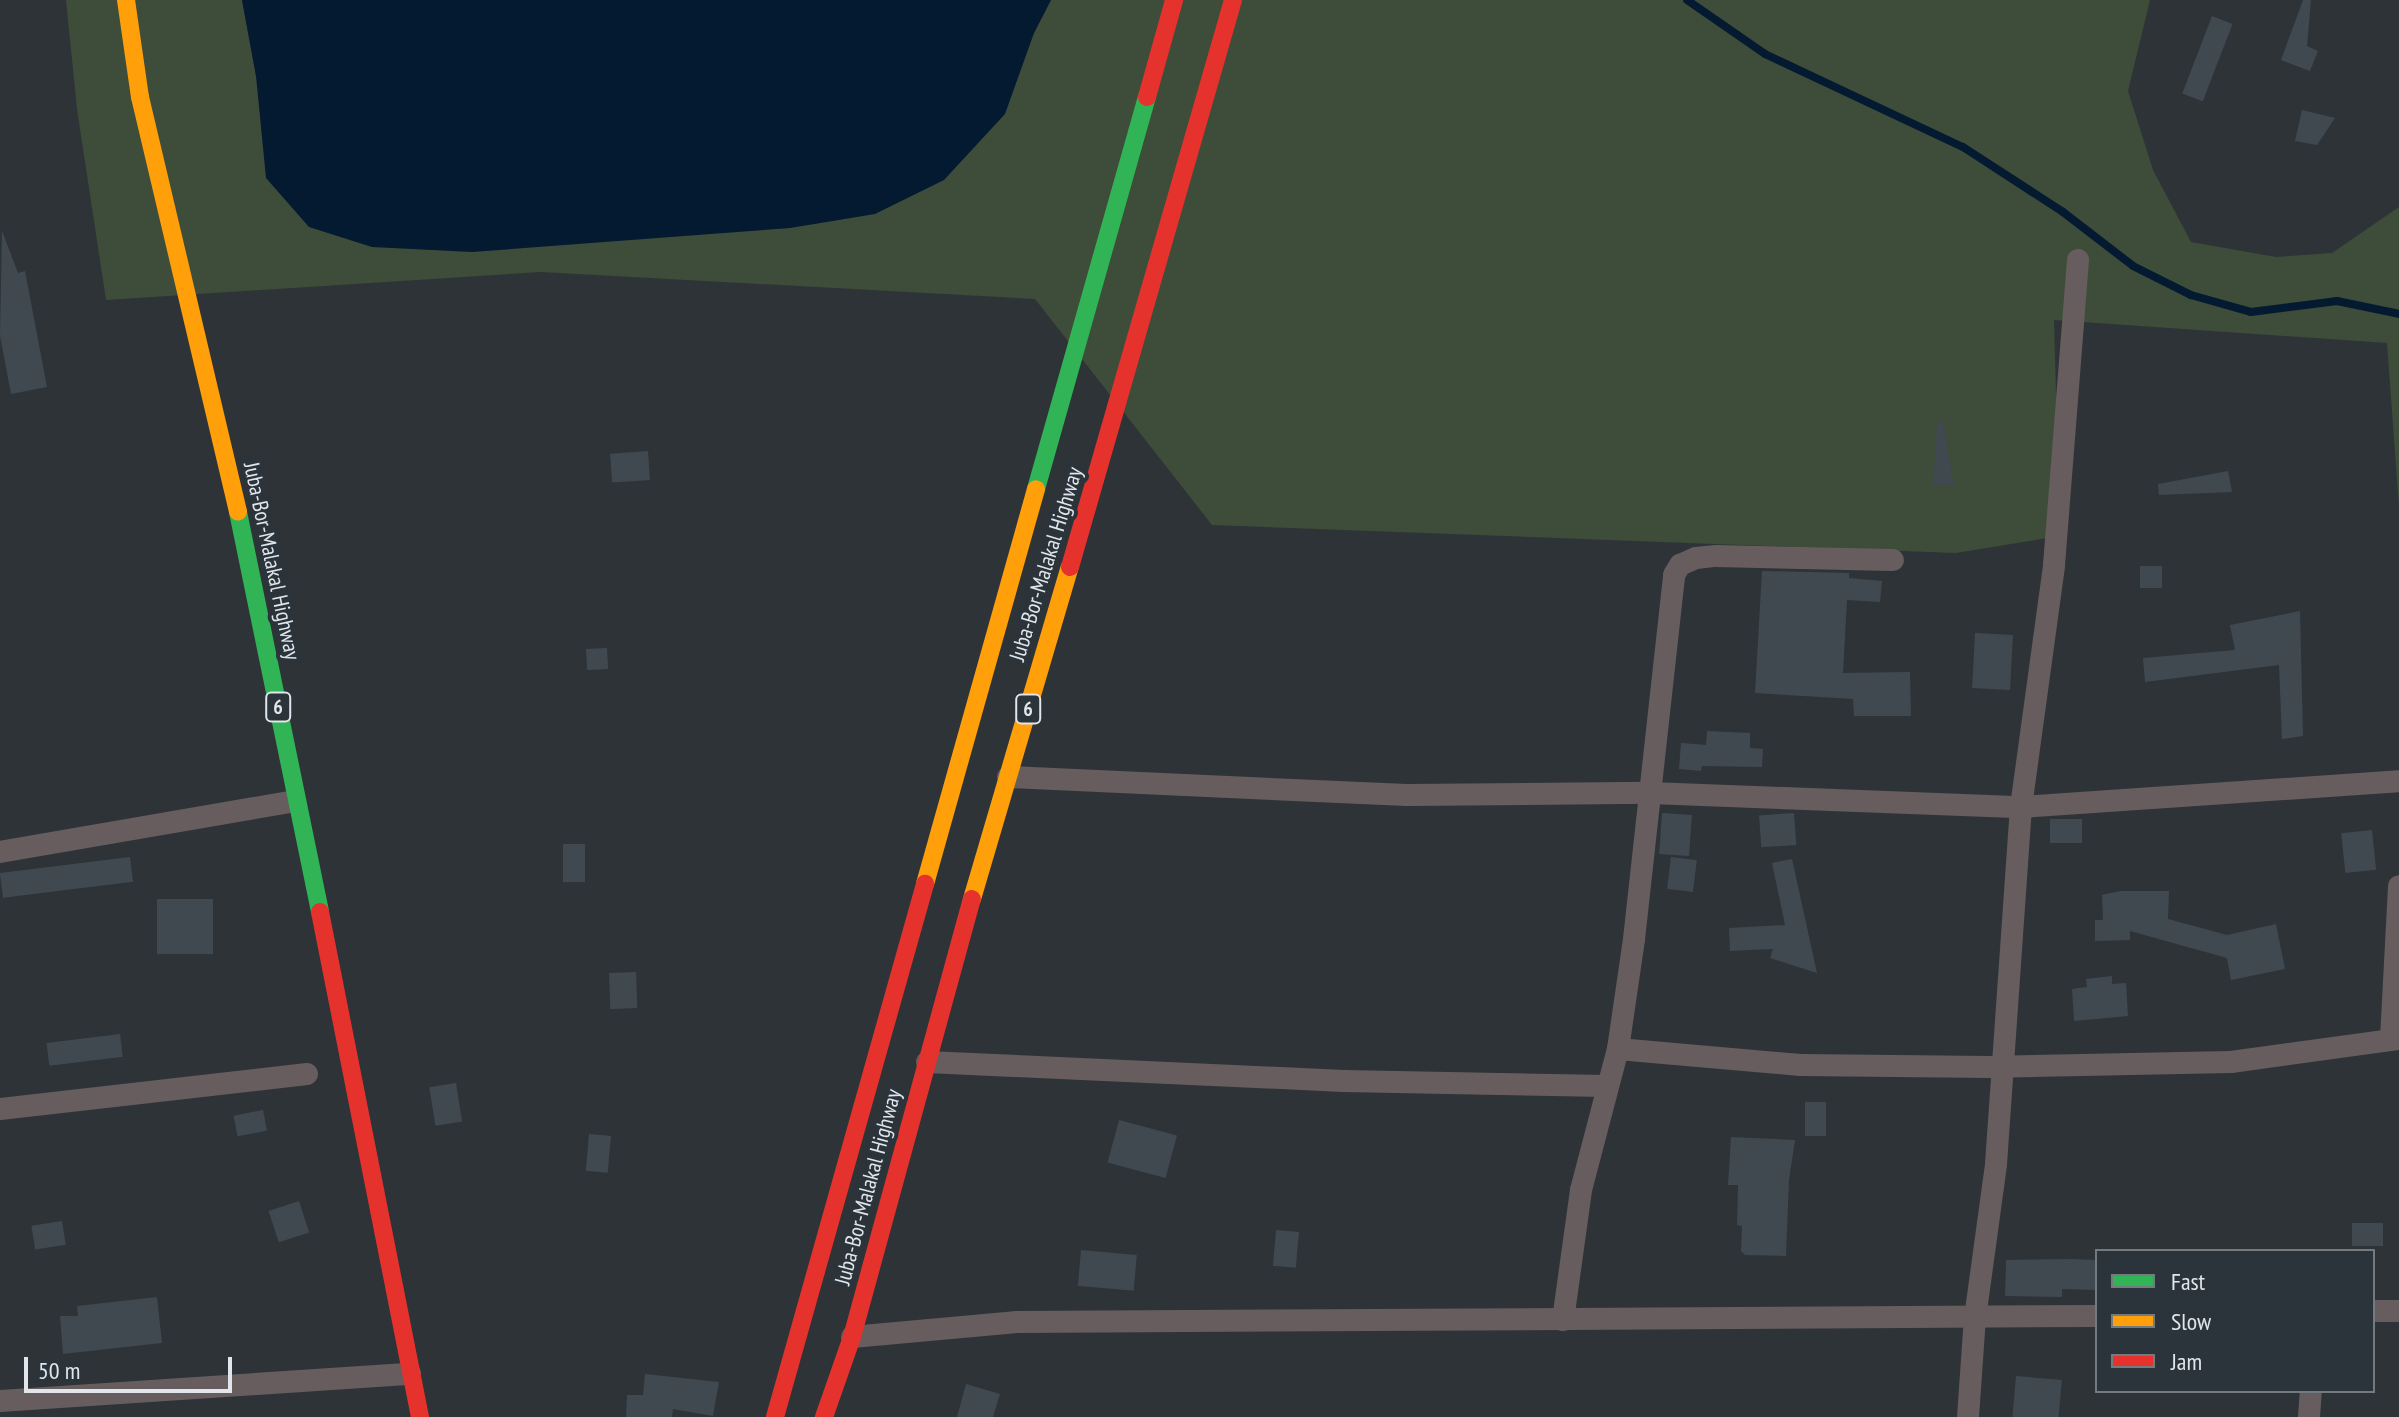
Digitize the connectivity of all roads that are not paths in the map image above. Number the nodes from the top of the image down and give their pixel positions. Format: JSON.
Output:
{"nodes":[{"id":1,"x":126,"y":0,"type":"edge"},
{"id":2,"x":1174,"y":0,"type":"edge"},
{"id":3,"x":1233,"y":0,"type":"edge"},
{"id":4,"x":2078,"y":260,"type":"dead end"},
{"id":5,"x":1893,"y":560,"type":"dead end"},
{"id":6,"x":1008,"y":777,"type":"junction"},
{"id":7,"x":2399,"y":781,"type":"edge"},
{"id":8,"x":1651,"y":793,"type":"junction"},
{"id":9,"x":295,"y":801,"type":"junction"},
{"id":10,"x":2021,"y":807,"type":"junction"},
{"id":11,"x":0,"y":852,"type":"edge"},
{"id":12,"x":2399,"y":886,"type":"edge"},
{"id":13,"x":2395,"y":1039,"type":"edge"},
{"id":14,"x":1618,"y":1049,"type":"junction"},
{"id":15,"x":927,"y":1062,"type":"junction"},
{"id":16,"x":2003,"y":1066,"type":"junction"},
{"id":17,"x":307,"y":1074,"type":"dead end"},
{"id":18,"x":1606,"y":1086,"type":"junction"},
{"id":19,"x":0,"y":1109,"type":"edge"},
{"id":20,"x":2375,"y":1311,"type":"edge"},
{"id":21,"x":2399,"y":1311,"type":"edge"},
{"id":22,"x":2095,"y":1316,"type":"edge"},
{"id":23,"x":1975,"y":1318,"type":"junction"},
{"id":24,"x":1563,"y":1320,"type":"junction"},
{"id":25,"x":852,"y":1337,"type":"junction"},
{"id":26,"x":410,"y":1374,"type":"junction"},
{"id":27,"x":2311,"y":1393,"type":"edge"},
{"id":28,"x":0,"y":1401,"type":"edge"},
{"id":29,"x":420,"y":1417,"type":"edge"},
{"id":30,"x":775,"y":1417,"type":"edge"},
{"id":31,"x":824,"y":1417,"type":"edge"},
{"id":32,"x":1968,"y":1417,"type":"edge"},
{"id":33,"x":2309,"y":1417,"type":"edge"}],
"edges":[{"from":1,"to":9,"type":"main road","name":"Juba-Bor-Malakal Highway","number":"6"},
{"from":2,"to":30,"type":"main road","name":"Juba-Bor-Malakal Highway"},
{"from":3,"to":6,"type":"main road","name":"Juba-Bor-Malakal Highway","number":"6"},
{"from":4,"to":10,"type":"street"},
{"from":5,"to":8,"type":"street"},
{"from":6,"to":8,"type":"street"},
{"from":6,"to":15,"type":"main road","name":"Juba-Bor-Malakal Highway","number":"6"},
{"from":7,"to":10,"type":"street"},
{"from":8,"to":10,"type":"street"},
{"from":8,"to":14,"type":"street"},
{"from":9,"to":11,"type":"street"},
{"from":9,"to":26,"type":"main road","name":"Juba-Bor-Malakal Highway","number":"6"},
{"from":10,"to":16,"type":"street"},
{"from":12,"to":13,"type":"street"},
{"from":13,"to":16,"type":"street"},
{"from":14,"to":16,"type":"street"},
{"from":14,"to":18,"type":"street"},
{"from":15,"to":18,"type":"street"},
{"from":15,"to":25,"type":"main road","name":"Juba-Bor-Malakal Highway","number":"6"},
{"from":16,"to":23,"type":"street"},
{"from":17,"to":19,"type":"street"},
{"from":18,"to":24,"type":"street"},
{"from":20,"to":21,"type":"street"},
{"from":22,"to":23,"type":"street"},
{"from":23,"to":24,"type":"street"},
{"from":23,"to":32,"type":"street"},
{"from":24,"to":25,"type":"street"},
{"from":25,"to":31,"type":"main road","name":"Juba-Bor-Malakal Highway","number":"6"},
{"from":26,"to":28,"type":"street"},
{"from":26,"to":29,"type":"main road","name":"Juba-Bor-Malakal Highway","number":"6"},
{"from":27,"to":33,"type":"street"}]}
